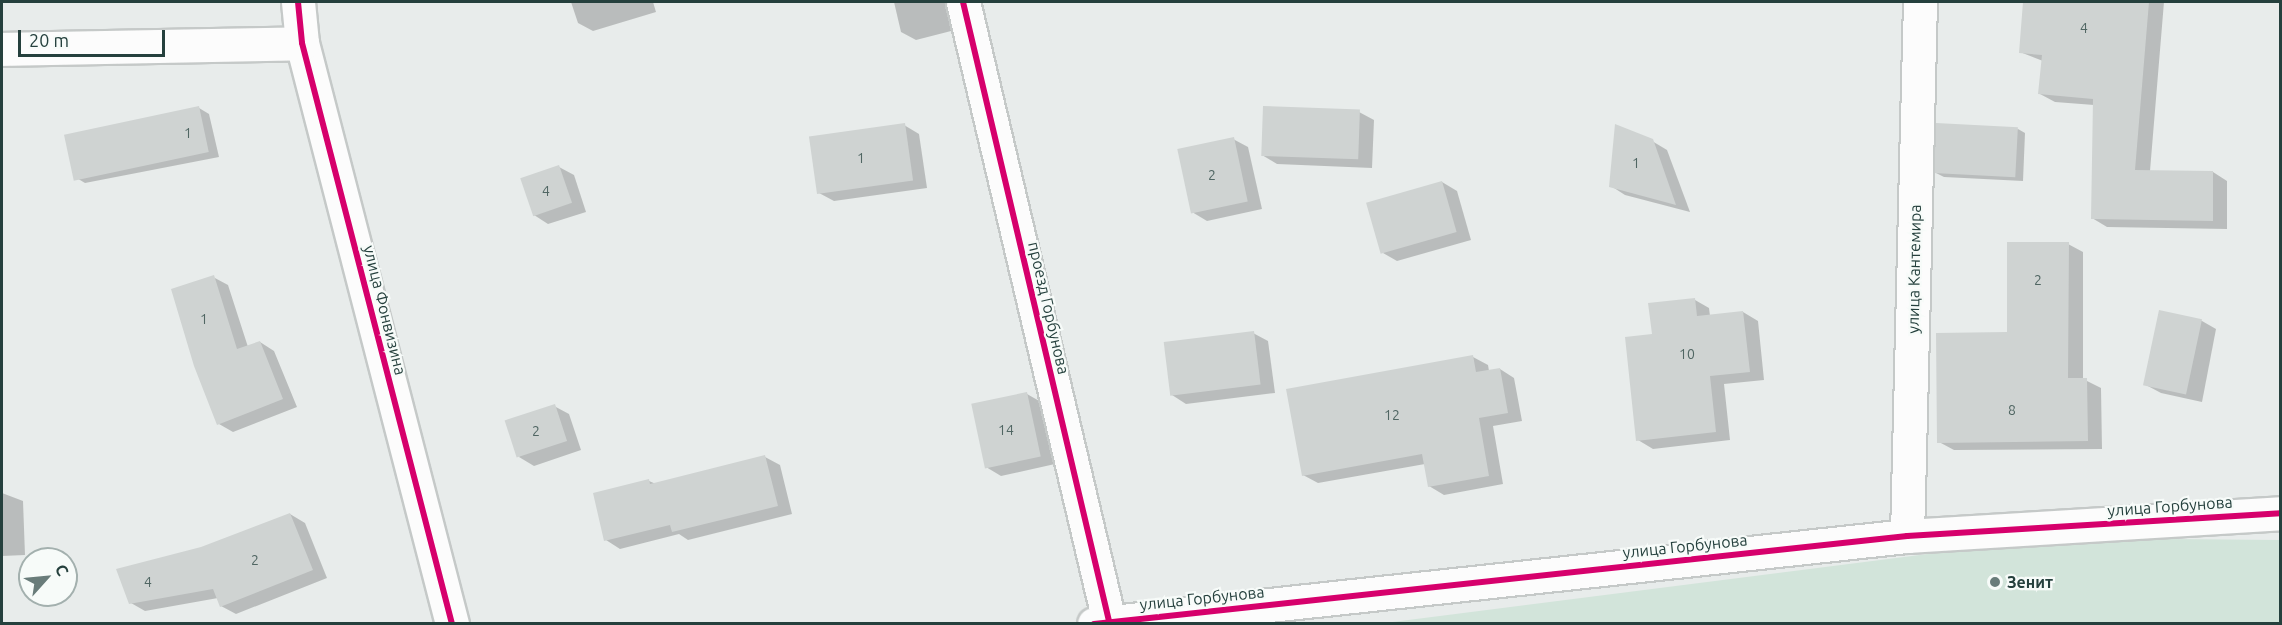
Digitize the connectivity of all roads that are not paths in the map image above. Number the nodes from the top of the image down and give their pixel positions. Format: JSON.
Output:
{"nodes":[{"id":1,"x":298,"y":2,"type":"edge"},
{"id":2,"x":963,"y":2,"type":"edge"},
{"id":3,"x":1920,"y":2,"type":"edge"},
{"id":4,"x":303,"y":43,"type":"junction"},
{"id":5,"x":2,"y":50,"type":"edge"},
{"id":6,"x":2280,"y":513,"type":"edge"},
{"id":7,"x":1907,"y":536,"type":"junction"},
{"id":8,"x":1101,"y":622,"type":"edge"},
{"id":9,"x":452,"y":624,"type":"edge"}],
"edges":[{"from":1,"to":4,"type":"street","name":"улица Фонвизина"},
{"from":2,"to":8,"type":"street","name":"проезд Горбунова"},
{"from":3,"to":7,"type":"street","name":"улица Кантемира"},
{"from":4,"to":5,"type":"street"},
{"from":4,"to":9,"type":"street","name":"улица Фонвизина"},
{"from":6,"to":7,"type":"street","name":"улица Горбунова"},
{"from":7,"to":8,"type":"street","name":"улица Горбунова"}]}
